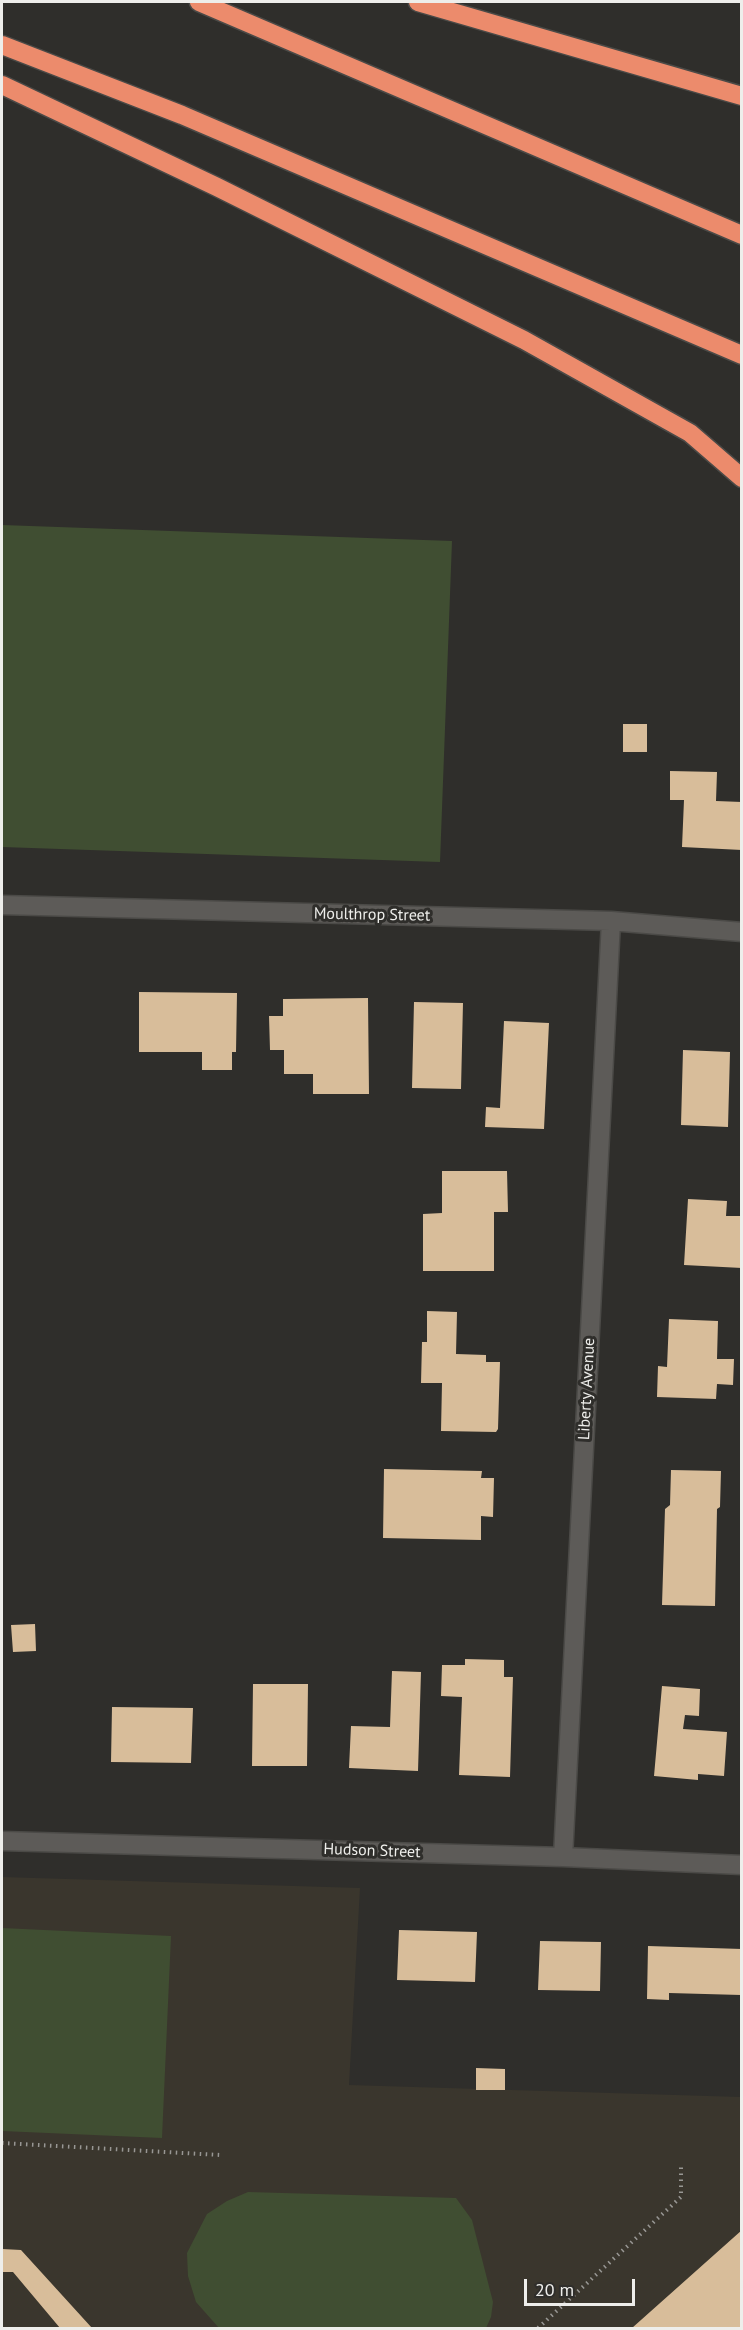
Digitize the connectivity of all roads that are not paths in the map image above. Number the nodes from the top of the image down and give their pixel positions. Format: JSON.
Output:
{"nodes":[{"id":1,"x":199,"y":2,"type":"edge"},
{"id":2,"x":418,"y":2,"type":"edge"},
{"id":3,"x":2,"y":45,"type":"edge"},
{"id":4,"x":2,"y":85,"type":"edge"},
{"id":5,"x":741,"y":96,"type":"edge"},
{"id":6,"x":741,"y":235,"type":"edge"},
{"id":7,"x":741,"y":355,"type":"edge"},
{"id":8,"x":741,"y":478,"type":"edge"},
{"id":9,"x":2,"y":905,"type":"edge"},
{"id":10,"x":611,"y":921,"type":"junction"},
{"id":11,"x":741,"y":932,"type":"edge"},
{"id":12,"x":2,"y":1841,"type":"edge"},
{"id":13,"x":563,"y":1857,"type":"junction"},
{"id":14,"x":741,"y":1865,"type":"edge"}],
"edges":[{"from":1,"to":6,"type":"highway"},
{"from":2,"to":5,"type":"highway"},
{"from":3,"to":7,"type":"highway"},
{"from":4,"to":8,"type":"highway"},
{"from":9,"to":10,"type":"street","name":"Moulthrop Street"},
{"from":10,"to":11,"type":"street","name":"Moulthrop Street"},
{"from":10,"to":13,"type":"street","name":"Liberty Avenue"},
{"from":12,"to":13,"type":"street","name":"Hudson Street"},
{"from":13,"to":14,"type":"street","name":"Hudson Street"}]}
